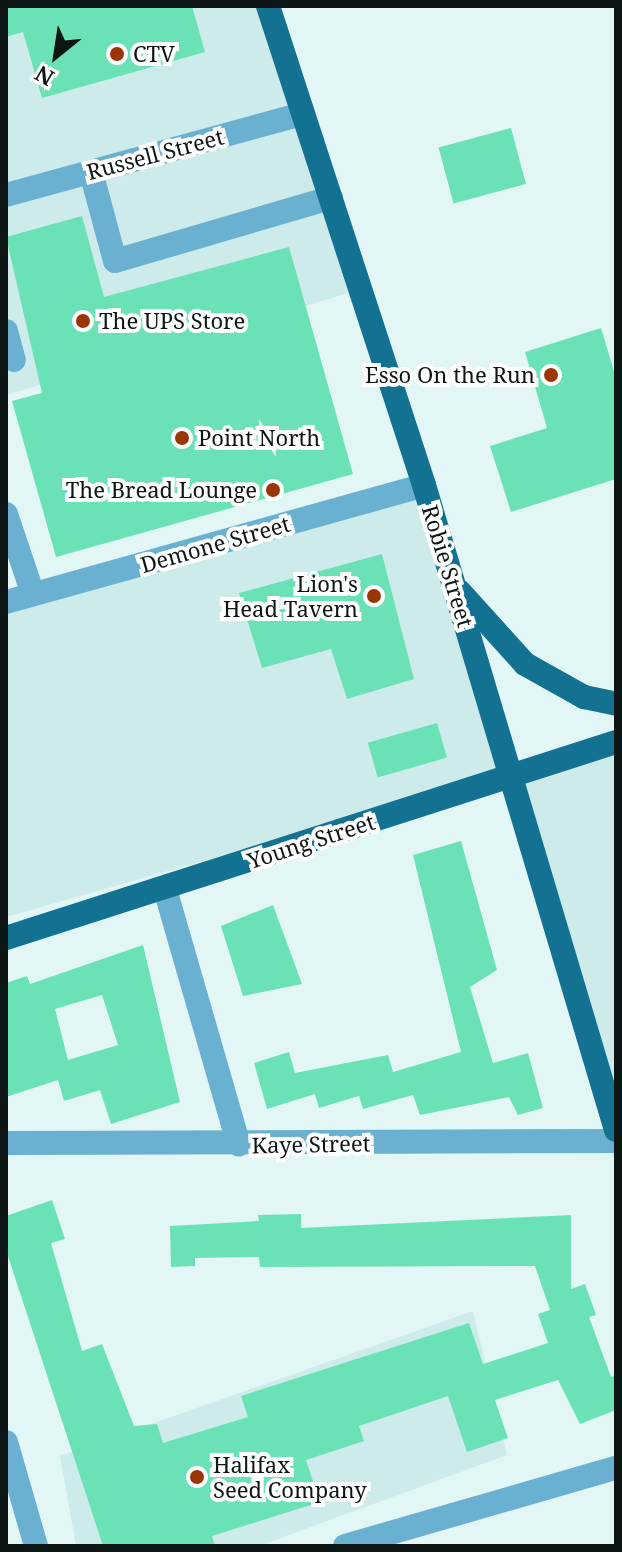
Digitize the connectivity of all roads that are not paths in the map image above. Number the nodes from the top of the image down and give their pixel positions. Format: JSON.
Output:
{"nodes":[{"id":1,"x":268,"y":6,"type":"edge"},
{"id":2,"x":303,"y":114,"type":"junction"},
{"id":3,"x":91,"y":172,"type":"junction"},
{"id":4,"x":6,"y":195,"type":"edge"},
{"id":5,"x":331,"y":198,"type":"junction"},
{"id":6,"x":6,"y":331,"type":"edge"},
{"id":7,"x":14,"y":360,"type":"dead end"},
{"id":8,"x":424,"y":485,"type":"junction"},
{"id":9,"x":6,"y":514,"type":"edge"},
{"id":10,"x":453,"y":584,"type":"junction"},
{"id":11,"x":33,"y":594,"type":"junction"},
{"id":12,"x":6,"y":602,"type":"edge"},
{"id":13,"x":616,"y":704,"type":"edge"},
{"id":14,"x":616,"y":742,"type":"edge"},
{"id":15,"x":513,"y":775,"type":"junction"},
{"id":16,"x":165,"y":889,"type":"junction"},
{"id":17,"x":6,"y":938,"type":"edge"},
{"id":18,"x":616,"y":1130,"type":"edge"},
{"id":19,"x":616,"y":1141,"type":"edge"},
{"id":20,"x":6,"y":1143,"type":"edge"},
{"id":21,"x":239,"y":1145,"type":"junction"},
{"id":22,"x":6,"y":1442,"type":"edge"},
{"id":23,"x":616,"y":1468,"type":"edge"},
{"id":24,"x":36,"y":1546,"type":"edge"},
{"id":25,"x":345,"y":1546,"type":"edge"}],
"edges":[{"from":1,"to":2,"type":"main road","name":"Robie Street"},
{"from":2,"to":3,"type":"street","name":"Russell Street"},
{"from":2,"to":5,"type":"main road","name":"Robie Street"},
{"from":3,"to":4,"type":"street","name":"Russell Street"},
{"from":3,"to":5,"type":"street"},
{"from":5,"to":8,"type":"main road","name":"Robie Street"},
{"from":6,"to":7,"type":"street"},
{"from":8,"to":10,"type":"main road","name":"Robie Street"},
{"from":8,"to":11,"type":"street","name":"Demone Street"},
{"from":9,"to":11,"type":"street"},
{"from":10,"to":13,"type":"main road"},
{"from":10,"to":15,"type":"main road","name":"Robie Street"},
{"from":11,"to":12,"type":"street","name":"Demone Street"},
{"from":14,"to":15,"type":"main road","name":"Young Street"},
{"from":15,"to":16,"type":"main road","name":"Young Street"},
{"from":15,"to":18,"type":"main road","name":"Robie Street"},
{"from":16,"to":17,"type":"main road","name":"Young Street"},
{"from":16,"to":21,"type":"street"},
{"from":19,"to":21,"type":"street","name":"Kaye Street"},
{"from":20,"to":21,"type":"street","name":"Kaye Street"},
{"from":22,"to":24,"type":"street"},
{"from":23,"to":25,"type":"street"}]}
